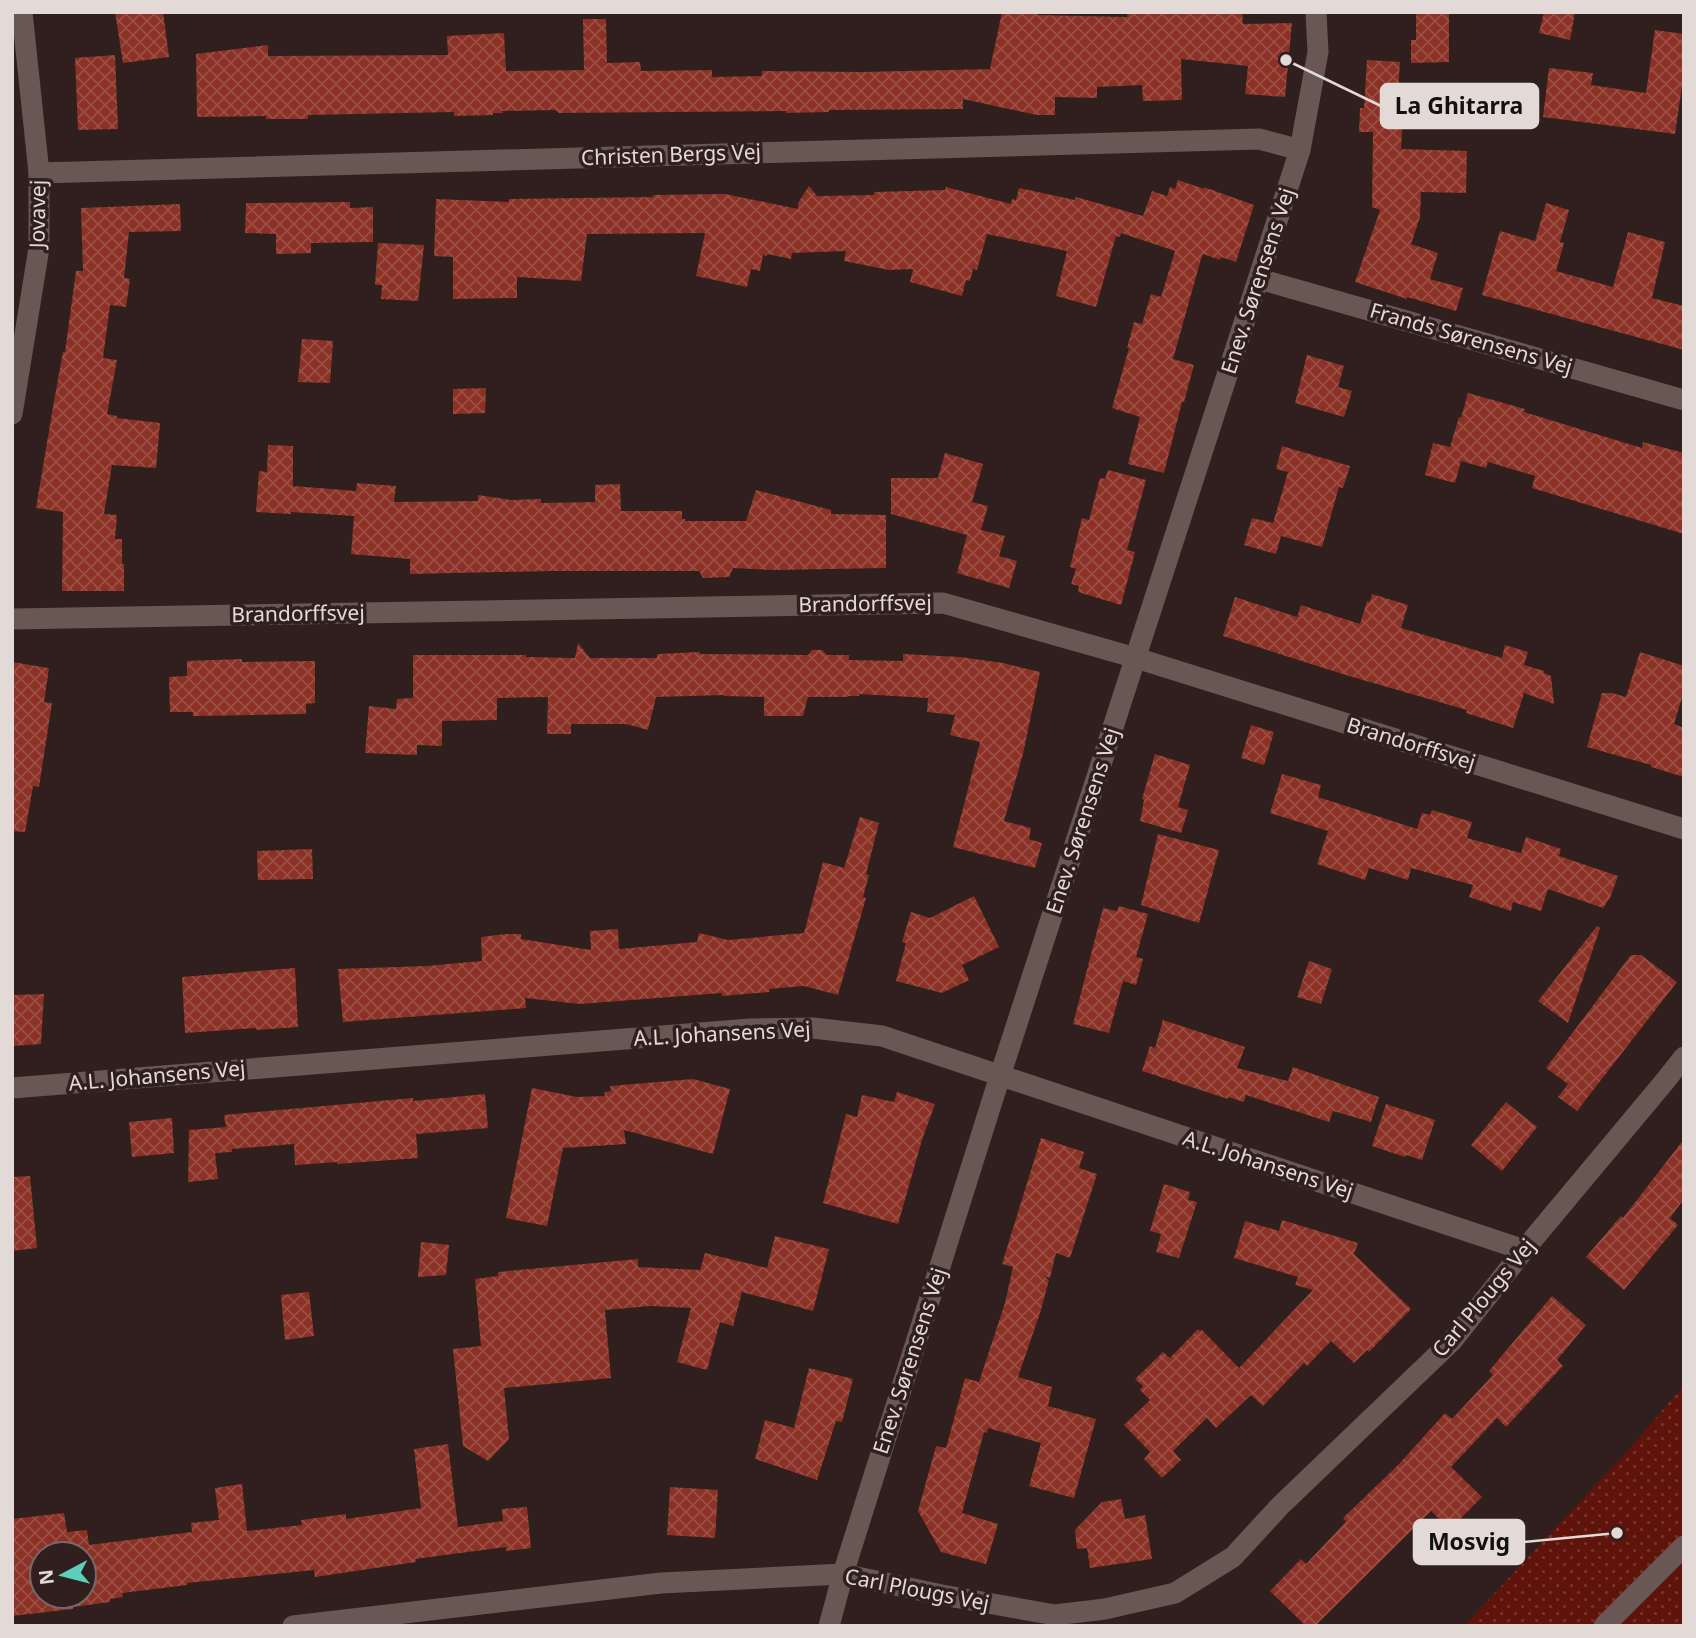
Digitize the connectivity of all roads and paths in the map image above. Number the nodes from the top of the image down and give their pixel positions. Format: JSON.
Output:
{"nodes":[{"id":1,"x":22,"y":12,"type":"edge"},
{"id":2,"x":1316,"y":12,"type":"edge"},
{"id":3,"x":1300,"y":150,"type":"junction"},
{"id":4,"x":39,"y":173,"type":"junction"},
{"id":5,"x":1259,"y":279,"type":"junction"},
{"id":6,"x":1684,"y":400,"type":"edge"},
{"id":7,"x":12,"y":414,"type":"edge"},
{"id":8,"x":12,"y":619,"type":"edge"},
{"id":9,"x":1136,"y":658,"type":"junction"},
{"id":10,"x":1684,"y":830,"type":"edge"},
{"id":11,"x":1684,"y":1057,"type":"edge"},
{"id":12,"x":1000,"y":1076,"type":"junction"},
{"id":13,"x":12,"y":1088,"type":"edge"},
{"id":14,"x":1524,"y":1250,"type":"junction"},
{"id":15,"x":1684,"y":1546,"type":"edge"},
{"id":16,"x":843,"y":1574,"type":"junction"},
{"id":17,"x":293,"y":1626,"type":"edge"},
{"id":18,"x":829,"y":1626,"type":"edge"},
{"id":19,"x":1604,"y":1626,"type":"edge"}],
"edges":[{"from":1,"to":4,"type":"street","name":"Jovavej"},
{"from":2,"to":3,"type":"street","name":"Enev. Sørensens Vej"},
{"from":3,"to":4,"type":"street","name":"Christen Bergs Vej"},
{"from":3,"to":5,"type":"street","name":"Enev. Sørensens Vej"},
{"from":4,"to":7,"type":"street","name":"Jovavej"},
{"from":5,"to":6,"type":"street","name":"Frands Sørensens Vej"},
{"from":5,"to":9,"type":"street","name":"Enev. Sørensens Vej"},
{"from":8,"to":9,"type":"street","name":"Brandorffsvej"},
{"from":9,"to":10,"type":"street","name":"Brandorffsvej"},
{"from":9,"to":12,"type":"street","name":"Enev. Sørensens Vej"},
{"from":11,"to":14,"type":"street","name":"Carl Plougs Vej"},
{"from":12,"to":13,"type":"street","name":"A.L. Johansens Vej"},
{"from":12,"to":14,"type":"street","name":"A.L. Johansens Vej"},
{"from":12,"to":16,"type":"street","name":"Enev. Sørensens Vej"},
{"from":14,"to":16,"type":"street","name":"Carl Plougs Vej"},
{"from":15,"to":19,"type":"street"},
{"from":16,"to":17,"type":"street","name":"Carl Plougs Vej"},
{"from":16,"to":18,"type":"street","name":"Enev. Sørensens Vej"}]}
